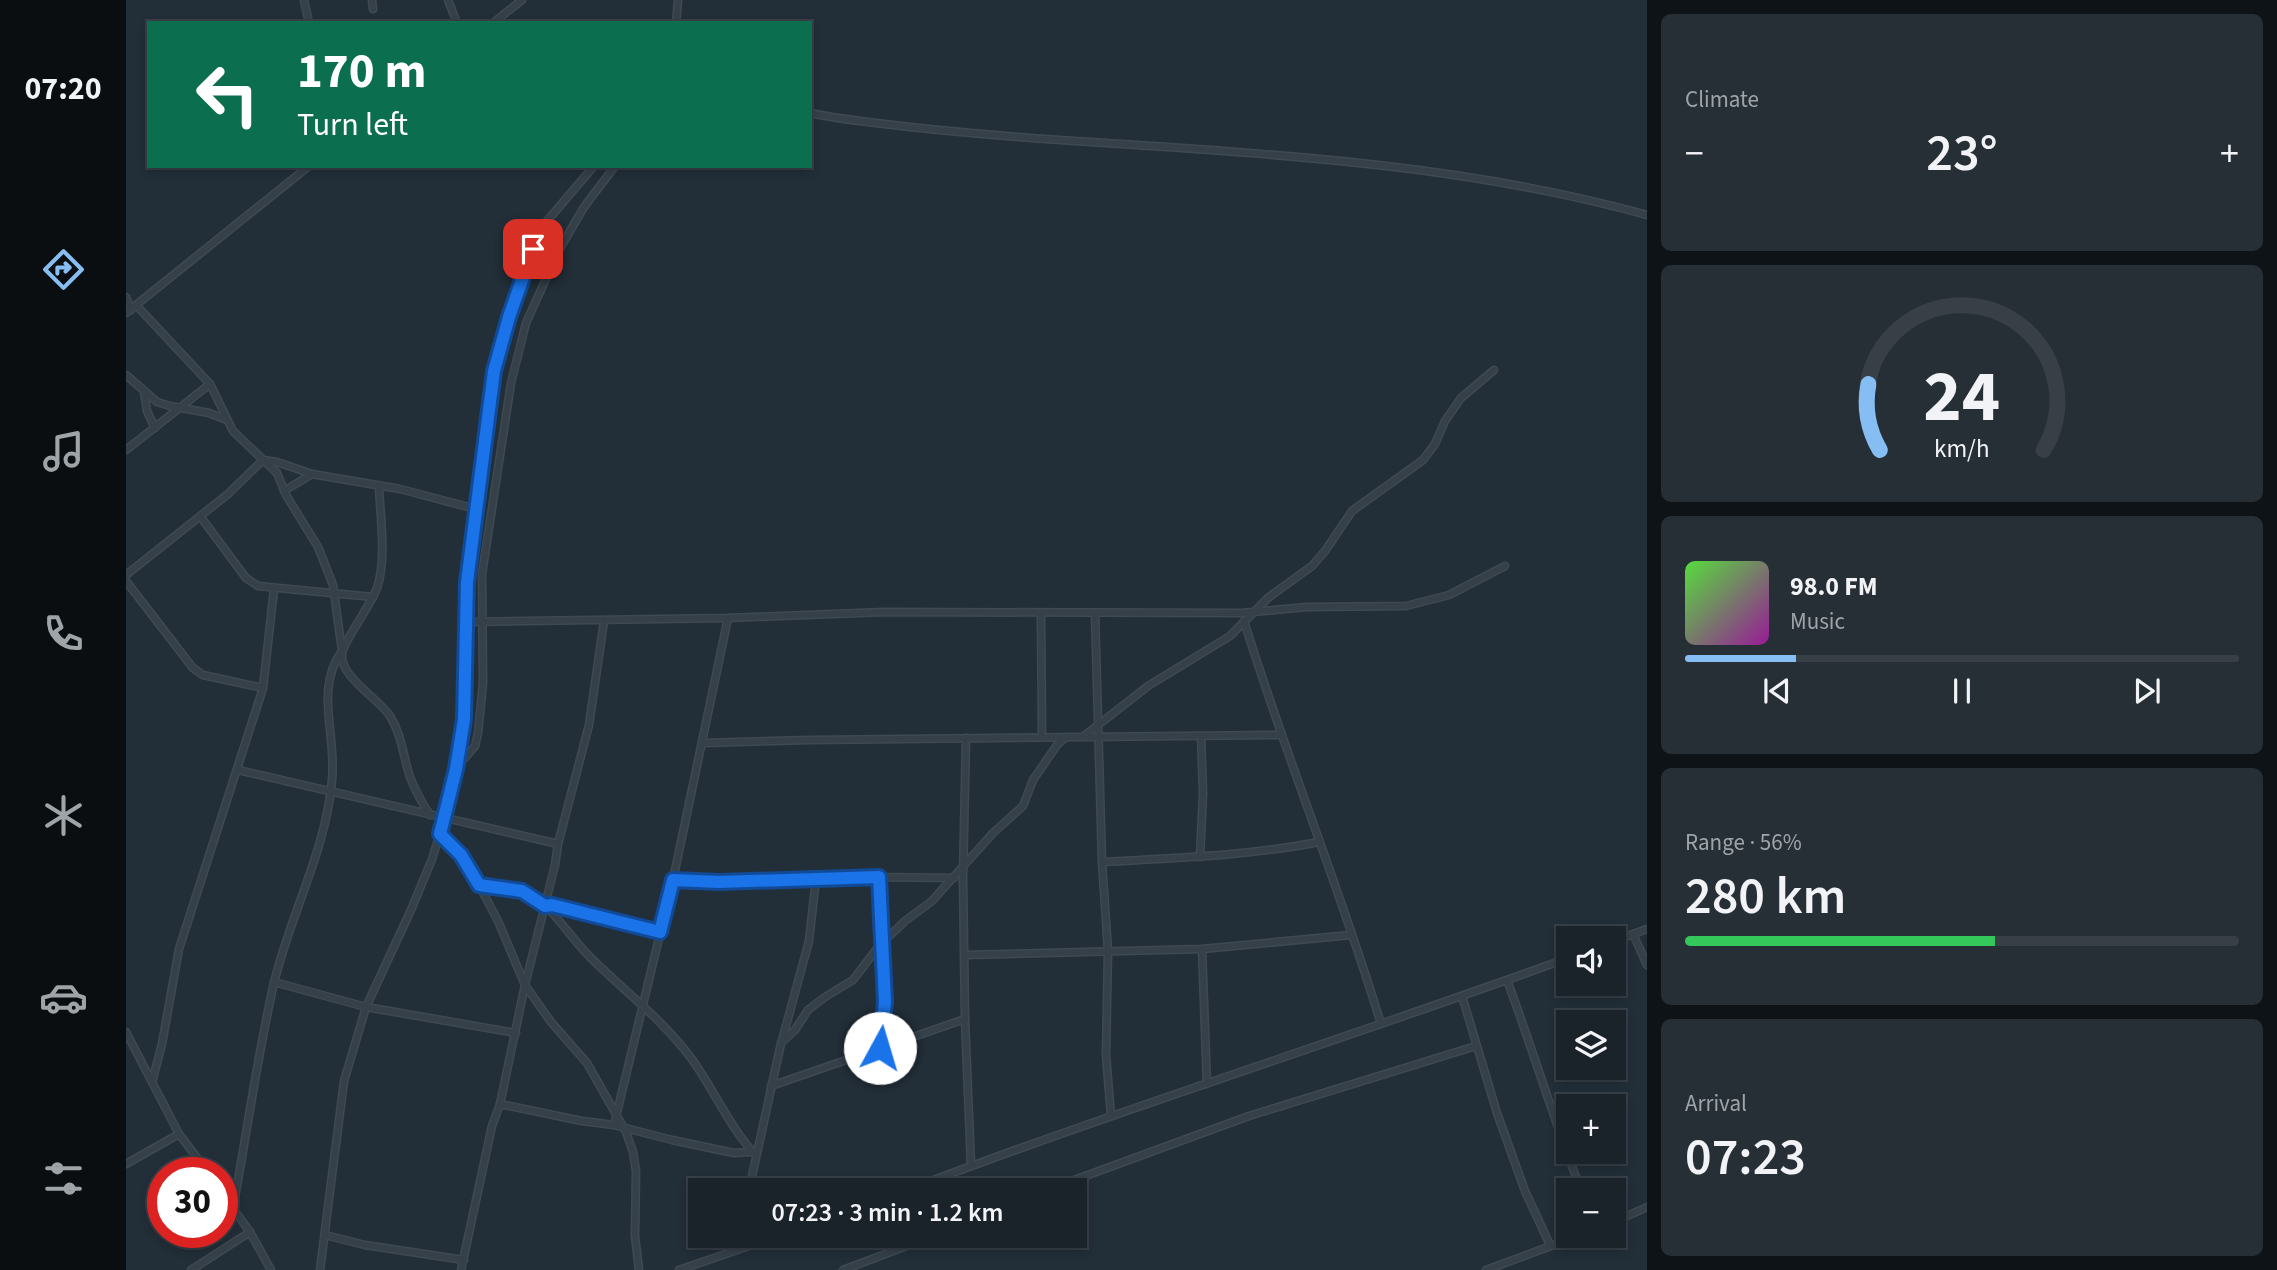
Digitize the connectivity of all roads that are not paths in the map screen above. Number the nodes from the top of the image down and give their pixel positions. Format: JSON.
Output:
{"nodes":[{"id":1,"x":304,"y":0,"type":"edge"},
{"id":2,"x":372,"y":0,"type":"edge"},
{"id":3,"x":448,"y":0,"type":"edge"},
{"id":4,"x":522,"y":0,"type":"edge"},
{"id":5,"x":678,"y":0,"type":"edge"},
{"id":6,"x":373,"y":9,"type":"dead end"},
{"id":7,"x":309,"y":21,"type":"edge"},
{"id":8,"x":456,"y":21,"type":"edge"},
{"id":9,"x":496,"y":21,"type":"edge"},
{"id":10,"x":676,"y":21,"type":"edge"},
{"id":11,"x":812,"y":113,"type":"edge"},
{"id":12,"x":307,"y":168,"type":"edge"},
{"id":13,"x":590,"y":168,"type":"edge"},
{"id":14,"x":613,"y":168,"type":"edge"},
{"id":15,"x":1647,"y":215,"type":"edge"},
{"id":16,"x":126,"y":297,"type":"edge"},
{"id":17,"x":131,"y":309,"type":"edge"},
{"id":18,"x":1494,"y":370,"type":"dead end"},
{"id":19,"x":126,"y":375,"type":"edge"},
{"id":20,"x":210,"y":384,"type":"junction"},
{"id":21,"x":144,"y":392,"type":"junction"},
{"id":22,"x":181,"y":407,"type":"junction"},
{"id":23,"x":227,"y":420,"type":"junction"},
{"id":24,"x":155,"y":428,"type":"junction"},
{"id":25,"x":126,"y":450,"type":"edge"},
{"id":26,"x":263,"y":460,"type":"junction"},
{"id":27,"x":312,"y":474,"type":"junction"},
{"id":28,"x":379,"y":486,"type":"junction"},
{"id":29,"x":284,"y":491,"type":"junction"},
{"id":30,"x":476,"y":509,"type":"junction"},
{"id":31,"x":200,"y":516,"type":"junction"},
{"id":32,"x":1505,"y":566,"type":"dead end"},
{"id":33,"x":126,"y":575,"type":"edge"},
{"id":34,"x":126,"y":581,"type":"edge"},
{"id":35,"x":274,"y":589,"type":"junction"},
{"id":36,"x":333,"y":594,"type":"junction"},
{"id":37,"x":373,"y":597,"type":"junction"},
{"id":38,"x":1254,"y":612,"type":"junction"},
{"id":39,"x":1095,"y":613,"type":"junction"},
{"id":40,"x":1241,"y":613,"type":"junction"},
{"id":41,"x":1041,"y":614,"type":"junction"},
{"id":42,"x":728,"y":618,"type":"junction"},
{"id":43,"x":604,"y":621,"type":"junction"},
{"id":44,"x":467,"y":622,"type":"junction"},
{"id":45,"x":1244,"y":622,"type":"junction"},
{"id":46,"x":481,"y":623,"type":"junction"},
{"id":47,"x":342,"y":651,"type":"junction"},
{"id":48,"x":263,"y":688,"type":"junction"},
{"id":49,"x":1099,"y":724,"type":"junction"},
{"id":50,"x":1280,"y":735,"type":"junction"},
{"id":51,"x":1084,"y":736,"type":"junction"},
{"id":52,"x":1100,"y":736,"type":"junction"},
{"id":53,"x":1200,"y":736,"type":"junction"},
{"id":54,"x":1042,"y":737,"type":"junction"},
{"id":55,"x":1067,"y":737,"type":"junction"},
{"id":56,"x":966,"y":738,"type":"junction"},
{"id":57,"x":703,"y":743,"type":"junction"},
{"id":58,"x":238,"y":769,"type":"junction"},
{"id":59,"x":456,"y":769,"type":"junction"},
{"id":60,"x":330,"y":792,"type":"junction"},
{"id":61,"x":430,"y":815,"type":"junction"},
{"id":62,"x":445,"y":818,"type":"junction"},
{"id":63,"x":440,"y":834,"type":"junction"},
{"id":64,"x":1318,"y":842,"type":"junction"},
{"id":65,"x":558,"y":844,"type":"junction"},
{"id":66,"x":1200,"y":857,"type":"junction"},
{"id":67,"x":1102,"y":862,"type":"junction"},
{"id":68,"x":963,"y":867,"type":"junction"},
{"id":69,"x":879,"y":877,"type":"junction"},
{"id":70,"x":953,"y":878,"type":"junction"},
{"id":71,"x":963,"y":878,"type":"junction"},
{"id":72,"x":816,"y":879,"type":"junction"},
{"id":73,"x":673,"y":880,"type":"junction"},
{"id":74,"x":479,"y":885,"type":"junction"},
{"id":75,"x":545,"y":906,"type":"junction"},
{"id":76,"x":1647,"y":929,"type":"edge"},
{"id":77,"x":660,"y":932,"type":"junction"},
{"id":78,"x":1633,"y":934,"type":"junction"},
{"id":79,"x":1351,"y":935,"type":"junction"},
{"id":80,"x":1626,"y":937,"type":"edge"},
{"id":81,"x":883,"y":942,"type":"junction"},
{"id":82,"x":1202,"y":949,"type":"junction"},
{"id":83,"x":1108,"y":951,"type":"junction"},
{"id":84,"x":964,"y":955,"type":"junction"},
{"id":85,"x":1556,"y":962,"type":"edge"},
{"id":86,"x":1647,"y":965,"type":"edge"},
{"id":87,"x":1507,"y":980,"type":"junction"},
{"id":88,"x":274,"y":982,"type":"junction"},
{"id":89,"x":525,"y":985,"type":"junction"},
{"id":90,"x":1462,"y":996,"type":"junction"},
{"id":91,"x":644,"y":1006,"type":"junction"},
{"id":92,"x":366,"y":1007,"type":"junction"},
{"id":93,"x":965,"y":1019,"type":"junction"},
{"id":94,"x":1381,"y":1024,"type":"junction"},
{"id":95,"x":126,"y":1032,"type":"edge"},
{"id":96,"x":516,"y":1033,"type":"junction"},
{"id":97,"x":781,"y":1043,"type":"junction"},
{"id":98,"x":1476,"y":1046,"type":"junction"},
{"id":99,"x":880,"y":1048,"type":"junction"},
{"id":100,"x":152,"y":1082,"type":"junction"},
{"id":101,"x":1207,"y":1084,"type":"junction"},
{"id":102,"x":771,"y":1086,"type":"junction"},
{"id":103,"x":500,"y":1104,"type":"junction"},
{"id":104,"x":617,"y":1115,"type":"junction"},
{"id":105,"x":1111,"y":1116,"type":"junction"},
{"id":106,"x":614,"y":1125,"type":"junction"},
{"id":107,"x":623,"y":1127,"type":"junction"},
{"id":108,"x":179,"y":1134,"type":"junction"},
{"id":109,"x":755,"y":1153,"type":"junction"},
{"id":110,"x":197,"y":1157,"type":"edge"},
{"id":111,"x":126,"y":1164,"type":"edge"},
{"id":112,"x":971,"y":1166,"type":"junction"},
{"id":113,"x":751,"y":1178,"type":"edge"},
{"id":114,"x":939,"y":1178,"type":"edge"},
{"id":115,"x":1080,"y":1178,"type":"edge"},
{"id":116,"x":1576,"y":1178,"type":"edge"},
{"id":117,"x":238,"y":1180,"type":"edge"},
{"id":118,"x":1647,"y":1207,"type":"edge"},
{"id":119,"x":238,"y":1215,"type":"edge"},
{"id":120,"x":1626,"y":1217,"type":"edge"},
{"id":121,"x":250,"y":1232,"type":"junction"},
{"id":122,"x":325,"y":1235,"type":"junction"},
{"id":123,"x":1556,"y":1243,"type":"edge"},
{"id":124,"x":1550,"y":1245,"type":"junction"},
{"id":125,"x":740,"y":1248,"type":"edge"},
{"id":126,"x":901,"y":1248,"type":"edge"},
{"id":127,"x":734,"y":1250,"type":"joint"},
{"id":128,"x":464,"y":1260,"type":"junction"},
{"id":129,"x":191,"y":1270,"type":"edge"},
{"id":130,"x":271,"y":1270,"type":"edge"},
{"id":131,"x":320,"y":1270,"type":"edge"},
{"id":132,"x":461,"y":1270,"type":"edge"},
{"id":133,"x":639,"y":1270,"type":"edge"},
{"id":134,"x":679,"y":1270,"type":"edge"},
{"id":135,"x":842,"y":1270,"type":"edge"},
{"id":136,"x":1486,"y":1270,"type":"edge"}],
"edges":[{"from":1,"to":7,"type":"street"},
{"from":2,"to":6,"type":"street"},
{"from":3,"to":8,"type":"street"},
{"from":4,"to":9,"type":"street"},
{"from":5,"to":10,"type":"street"},
{"from":11,"to":15,"type":"street"},
{"from":12,"to":17,"type":"street"},
{"from":13,"to":30,"type":"street"},
{"from":14,"to":46,"type":"street"},
{"from":16,"to":17,"type":"street"},
{"from":17,"to":20,"type":"street"},
{"from":18,"to":38,"type":"street"},
{"from":19,"to":21,"type":"street"},
{"from":20,"to":22,"type":"street"},
{"from":20,"to":23,"type":"street"},
{"from":21,"to":22,"type":"street"},
{"from":21,"to":24,"type":"street"},
{"from":22,"to":23,"type":"street"},
{"from":22,"to":24,"type":"street"},
{"from":23,"to":26,"type":"street"},
{"from":24,"to":25,"type":"street"},
{"from":26,"to":27,"type":"street"},
{"from":26,"to":29,"type":"street"},
{"from":26,"to":31,"type":"street"},
{"from":27,"to":28,"type":"street"},
{"from":27,"to":29,"type":"street"},
{"from":28,"to":30,"type":"street"},
{"from":28,"to":37,"type":"street"},
{"from":29,"to":36,"type":"street"},
{"from":30,"to":44,"type":"street"},
{"from":31,"to":33,"type":"street"},
{"from":31,"to":35,"type":"street"},
{"from":32,"to":38,"type":"street"},
{"from":34,"to":48,"type":"street"},
{"from":35,"to":36,"type":"street"},
{"from":35,"to":48,"type":"street"},
{"from":36,"to":37,"type":"street"},
{"from":36,"to":47,"type":"street"},
{"from":37,"to":47,"type":"street"},
{"from":38,"to":40,"type":"street"},
{"from":38,"to":45,"type":"street"},
{"from":39,"to":40,"type":"street"},
{"from":39,"to":41,"type":"street"},
{"from":39,"to":49,"type":"street"},
{"from":40,"to":45,"type":"street"},
{"from":41,"to":42,"type":"street"},
{"from":41,"to":54,"type":"street"},
{"from":42,"to":43,"type":"street"},
{"from":42,"to":57,"type":"street"},
{"from":43,"to":46,"type":"street"},
{"from":43,"to":65,"type":"street"},
{"from":44,"to":46,"type":"street"},
{"from":44,"to":59,"type":"street"},
{"from":45,"to":49,"type":"street"},
{"from":45,"to":50,"type":"street"},
{"from":46,"to":59,"type":"street"},
{"from":47,"to":60,"type":"street"},
{"from":47,"to":61,"type":"street"},
{"from":48,"to":58,"type":"street"},
{"from":49,"to":51,"type":"street"},
{"from":49,"to":52,"type":"street"},
{"from":50,"to":53,"type":"street"},
{"from":50,"to":64,"type":"street"},
{"from":51,"to":52,"type":"street"},
{"from":51,"to":55,"type":"street"},
{"from":52,"to":53,"type":"street"},
{"from":52,"to":67,"type":"street"},
{"from":53,"to":66,"type":"street"},
{"from":54,"to":55,"type":"street"},
{"from":54,"to":56,"type":"street"},
{"from":55,"to":68,"type":"street"},
{"from":56,"to":57,"type":"street"},
{"from":56,"to":68,"type":"street"},
{"from":57,"to":73,"type":"street"},
{"from":58,"to":60,"type":"street"},
{"from":58,"to":100,"type":"street"},
{"from":59,"to":62,"type":"street"},
{"from":60,"to":61,"type":"street"},
{"from":60,"to":88,"type":"street"},
{"from":61,"to":62,"type":"street"},
{"from":62,"to":63,"type":"street"},
{"from":62,"to":65,"type":"street"},
{"from":63,"to":74,"type":"street"},
{"from":63,"to":92,"type":"street"},
{"from":64,"to":66,"type":"street"},
{"from":64,"to":79,"type":"street"},
{"from":65,"to":75,"type":"street"},
{"from":66,"to":67,"type":"street"},
{"from":67,"to":83,"type":"street"},
{"from":68,"to":70,"type":"street"},
{"from":68,"to":71,"type":"street"},
{"from":69,"to":70,"type":"street"},
{"from":69,"to":72,"type":"street"},
{"from":69,"to":81,"type":"street"},
{"from":70,"to":71,"type":"street"},
{"from":70,"to":81,"type":"street"},
{"from":71,"to":84,"type":"street"},
{"from":72,"to":73,"type":"street"},
{"from":72,"to":97,"type":"street"},
{"from":73,"to":77,"type":"street"},
{"from":74,"to":75,"type":"street"},
{"from":74,"to":89,"type":"street"},
{"from":75,"to":77,"type":"street"},
{"from":75,"to":89,"type":"street"},
{"from":75,"to":91,"type":"street"},
{"from":76,"to":78,"type":"street"},
{"from":77,"to":91,"type":"street"},
{"from":78,"to":80,"type":"street"},
{"from":78,"to":86,"type":"street"},
{"from":79,"to":82,"type":"street"},
{"from":79,"to":94,"type":"street"},
{"from":81,"to":97,"type":"street"},
{"from":81,"to":99,"type":"street"},
{"from":82,"to":83,"type":"street"},
{"from":82,"to":101,"type":"street"},
{"from":83,"to":84,"type":"street"},
{"from":83,"to":105,"type":"street"},
{"from":84,"to":93,"type":"street"},
{"from":85,"to":87,"type":"street"},
{"from":87,"to":90,"type":"street"},
{"from":87,"to":116,"type":"street"},
{"from":88,"to":92,"type":"street"},
{"from":88,"to":117,"type":"street"},
{"from":89,"to":96,"type":"street"},
{"from":89,"to":104,"type":"street"},
{"from":90,"to":94,"type":"street"},
{"from":90,"to":98,"type":"street"},
{"from":91,"to":104,"type":"street"},
{"from":91,"to":109,"type":"street"},
{"from":92,"to":96,"type":"street"},
{"from":92,"to":122,"type":"street"},
{"from":93,"to":99,"type":"street"},
{"from":93,"to":112,"type":"street"},
{"from":94,"to":101,"type":"street"},
{"from":95,"to":100,"type":"street"},
{"from":96,"to":103,"type":"street"},
{"from":97,"to":102,"type":"street"},
{"from":98,"to":115,"type":"street"},
{"from":98,"to":124,"type":"street"},
{"from":99,"to":102,"type":"street"},
{"from":100,"to":108,"type":"street"},
{"from":101,"to":105,"type":"street"},
{"from":102,"to":109,"type":"street"},
{"from":103,"to":106,"type":"street"},
{"from":103,"to":128,"type":"street"},
{"from":104,"to":106,"type":"street"},
{"from":104,"to":107,"type":"street"},
{"from":105,"to":112,"type":"street"},
{"from":106,"to":107,"type":"street"},
{"from":107,"to":109,"type":"street"},
{"from":107,"to":133,"type":"street"},
{"from":108,"to":110,"type":"street"},
{"from":108,"to":111,"type":"street"},
{"from":109,"to":113,"type":"street"},
{"from":112,"to":114,"type":"street"},
{"from":118,"to":120,"type":"street"},
{"from":119,"to":121,"type":"street"},
{"from":121,"to":129,"type":"street"},
{"from":121,"to":130,"type":"street"},
{"from":122,"to":128,"type":"street"},
{"from":122,"to":131,"type":"street"},
{"from":123,"to":124,"type":"street"},
{"from":124,"to":136,"type":"street"},
{"from":125,"to":127,"type":"street"},
{"from":126,"to":135,"type":"street"},
{"from":127,"to":134,"type":"street"},
{"from":128,"to":132,"type":"street"}]}
